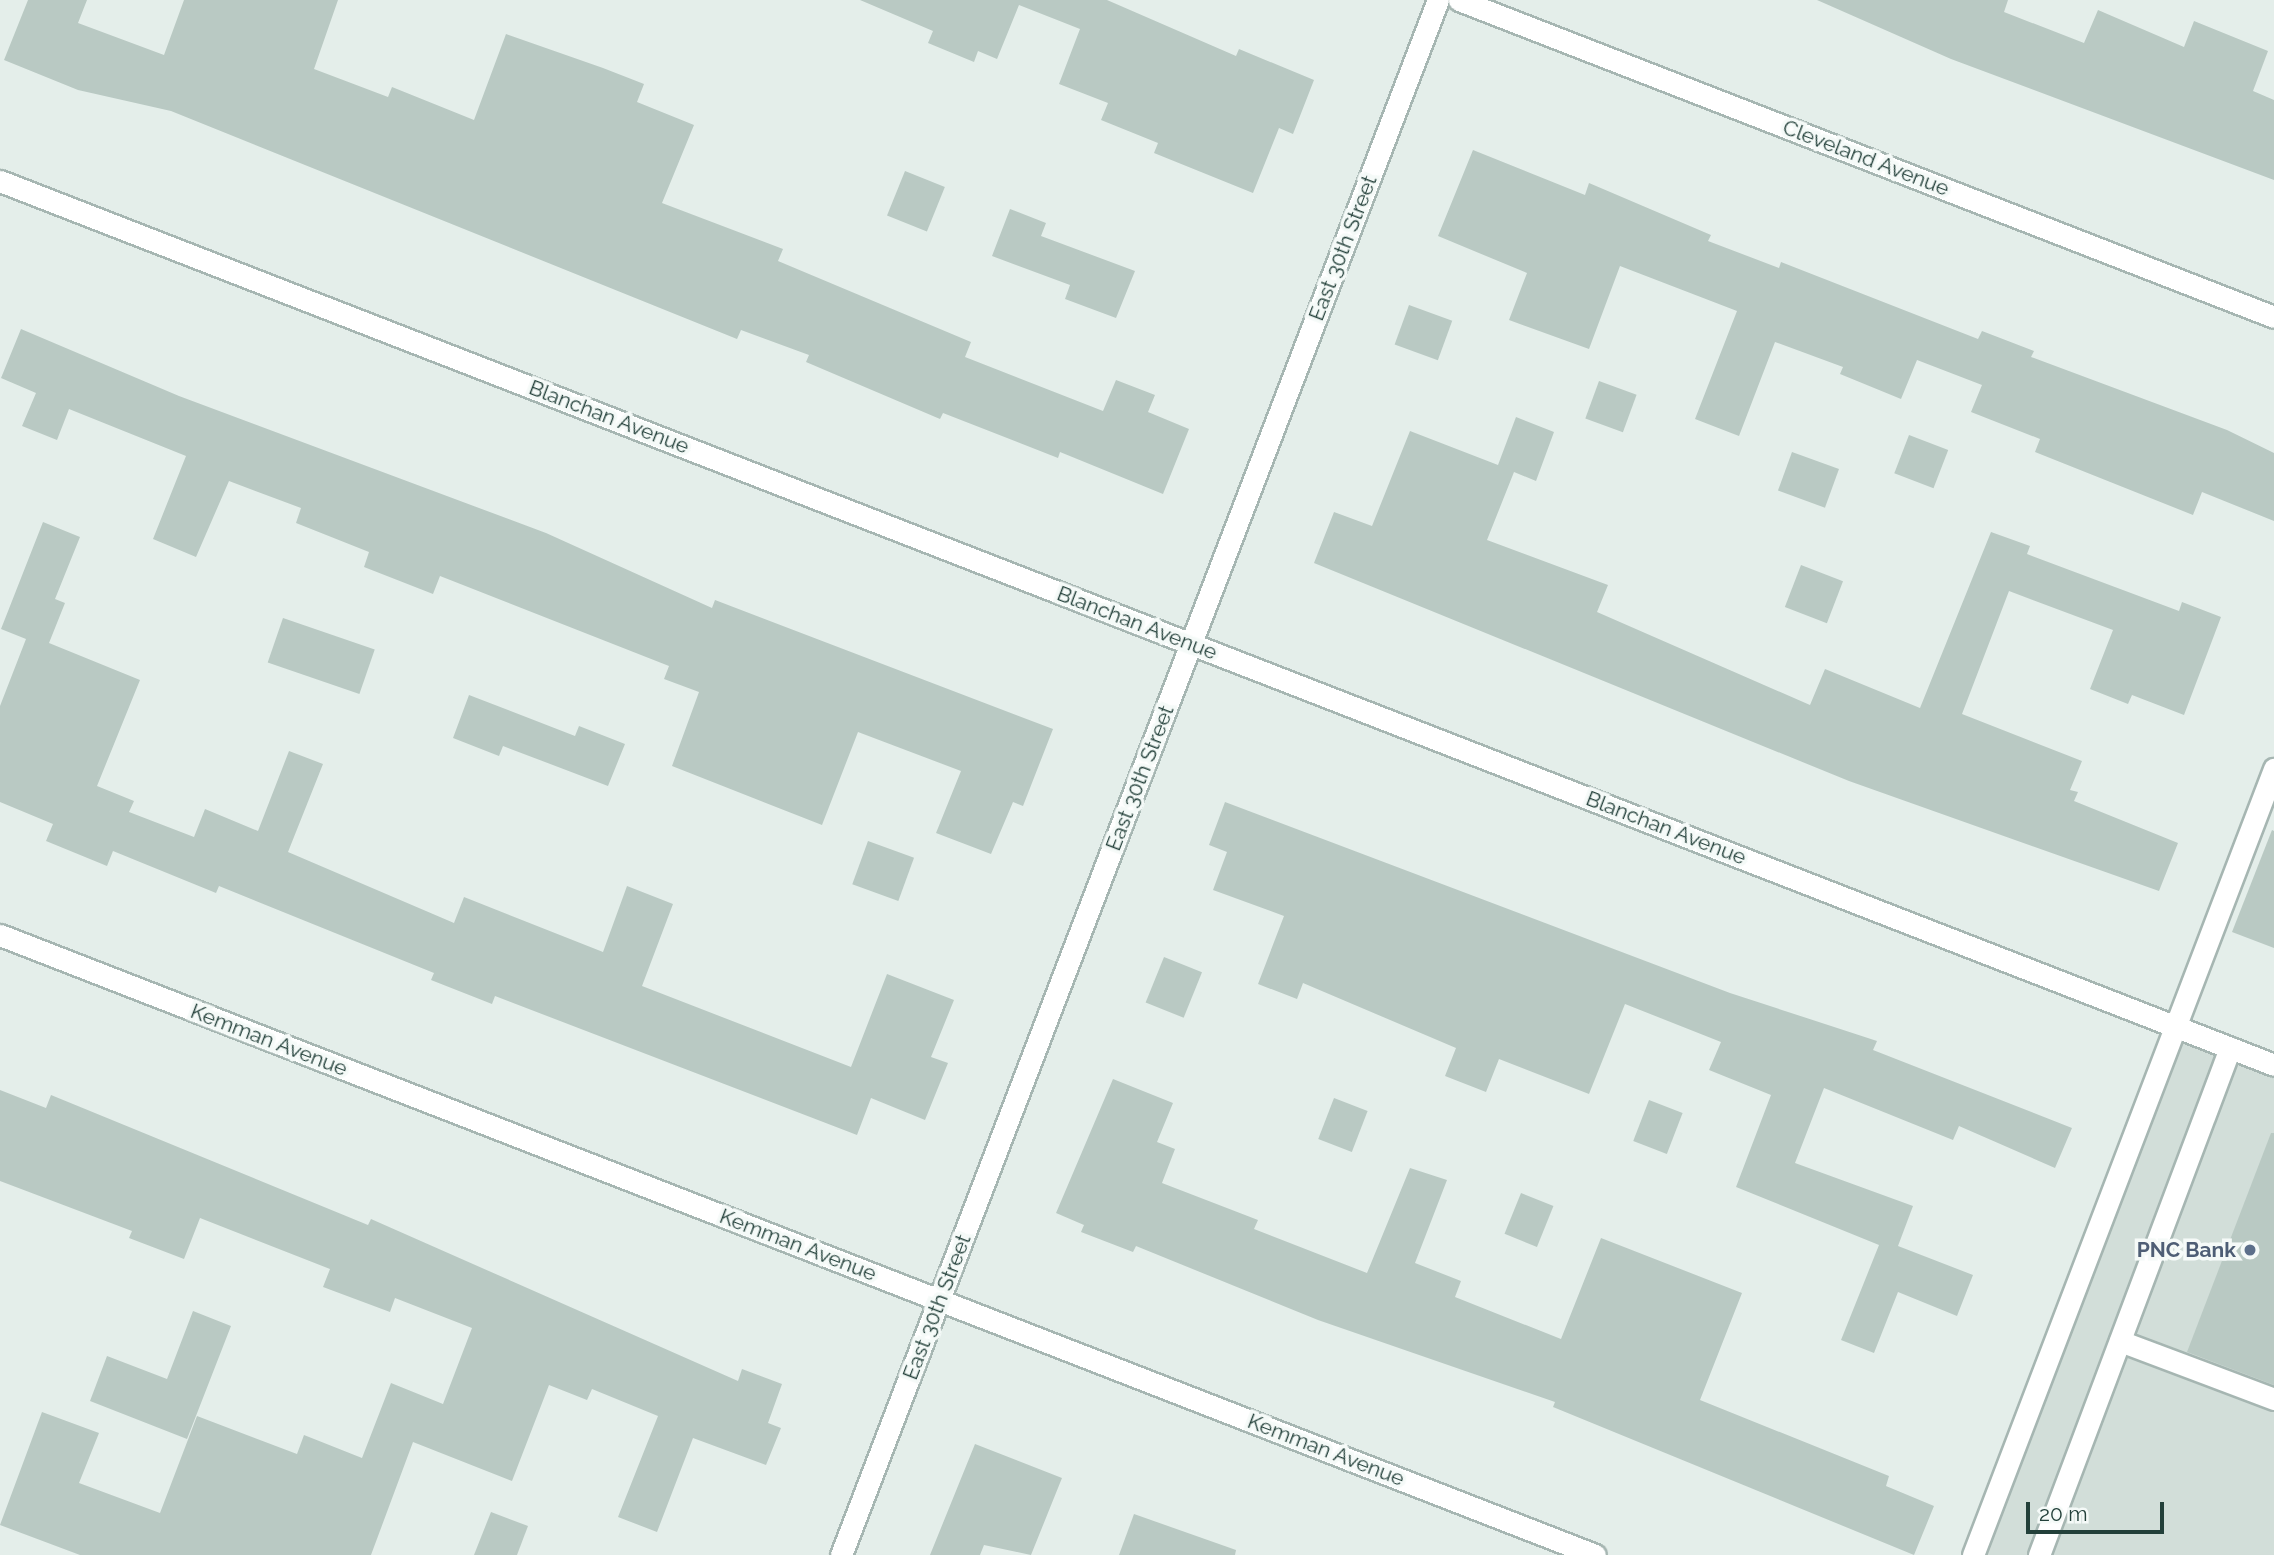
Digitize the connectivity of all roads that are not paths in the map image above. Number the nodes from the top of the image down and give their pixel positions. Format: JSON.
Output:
{"nodes":[{"id":1,"x":1438,"y":0,"type":"edge"},
{"id":2,"x":1459,"y":0,"type":"edge"},
{"id":3,"x":0,"y":181,"type":"edge"},
{"id":4,"x":2274,"y":317,"type":"edge"},
{"id":5,"x":1192,"y":644,"type":"junction"},
{"id":6,"x":2274,"y":769,"type":"edge"},
{"id":7,"x":0,"y":935,"type":"edge"},
{"id":8,"x":2176,"y":1026,"type":"junction"},
{"id":9,"x":2230,"y":1048,"type":"junction"},
{"id":10,"x":2274,"y":1065,"type":"edge"},
{"id":11,"x":940,"y":1300,"type":"junction"},
{"id":12,"x":2120,"y":1341,"type":"junction"},
{"id":13,"x":2274,"y":1399,"type":"edge"},
{"id":14,"x":841,"y":1555,"type":"edge"},
{"id":15,"x":1595,"y":1555,"type":"edge"},
{"id":16,"x":1973,"y":1555,"type":"edge"},
{"id":17,"x":2039,"y":1555,"type":"edge"}],
"edges":[{"from":1,"to":5,"type":"street","name":"East 30th Street"},
{"from":2,"to":4,"type":"street","name":"Cleveland Avenue"},
{"from":3,"to":5,"type":"street","name":"Blanchan Avenue"},
{"from":5,"to":8,"type":"street","name":"Blanchan Avenue"},
{"from":5,"to":11,"type":"street","name":"East 30th Street"},
{"from":6,"to":8,"type":"street"},
{"from":7,"to":11,"type":"street","name":"Kemman Avenue"},
{"from":8,"to":9,"type":"street","name":"Blanchan Avenue"},
{"from":8,"to":16,"type":"street"},
{"from":9,"to":10,"type":"street","name":"Blanchan Avenue"},
{"from":9,"to":12,"type":"street"},
{"from":11,"to":14,"type":"street","name":"East 30th Street"},
{"from":11,"to":15,"type":"street","name":"Kemman Avenue"},
{"from":12,"to":13,"type":"street"},
{"from":12,"to":17,"type":"street"}]}
